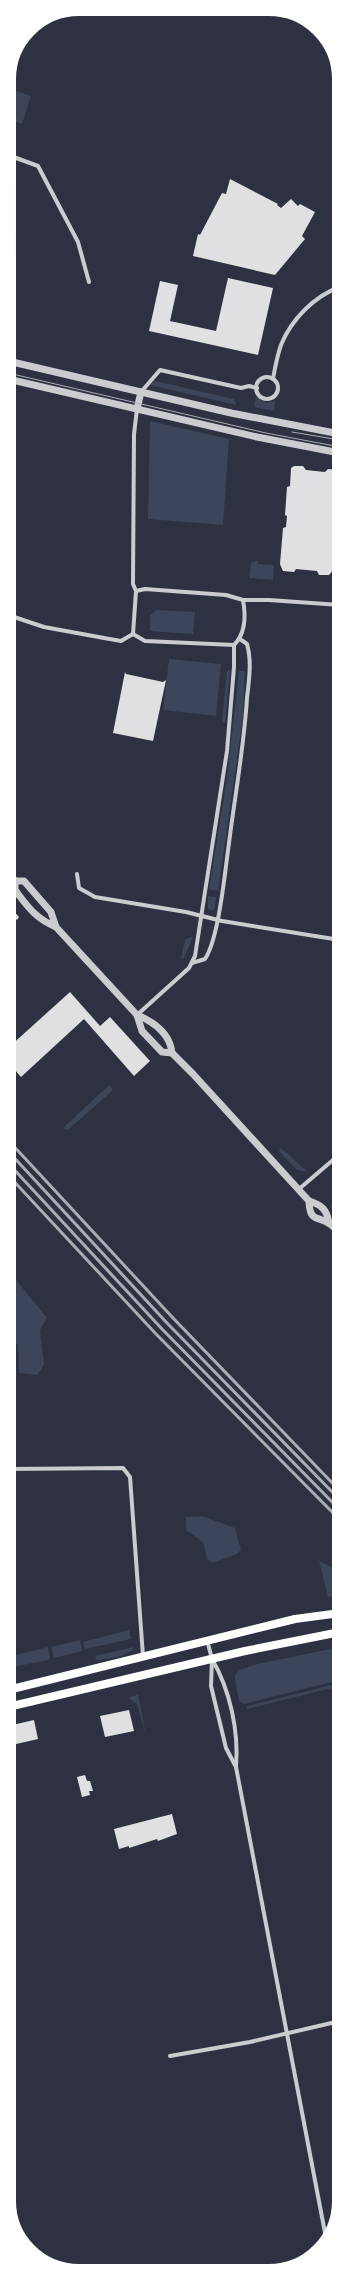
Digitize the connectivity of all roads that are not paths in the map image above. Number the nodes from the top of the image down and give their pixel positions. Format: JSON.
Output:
{"nodes":[{"id":1,"x":15,"y":158,"type":"edge"},
{"id":2,"x":89,"y":282,"type":"dead end"},
{"id":3,"x":333,"y":291,"type":"edge"},
{"id":4,"x":15,"y":363,"type":"edge"},
{"id":5,"x":273,"y":379,"type":"junction"},
{"id":6,"x":15,"y":381,"type":"edge"},
{"id":7,"x":257,"y":388,"type":"junction"},
{"id":8,"x":141,"y":392,"type":"junction"},
{"id":9,"x":137,"y":409,"type":"junction"},
{"id":10,"x":333,"y":433,"type":"edge"},
{"id":11,"x":333,"y":452,"type":"edge"},
{"id":12,"x":136,"y":592,"type":"junction"},
{"id":13,"x":243,"y":600,"type":"junction"},
{"id":14,"x":333,"y":605,"type":"edge"},
{"id":15,"x":15,"y":617,"type":"edge"},
{"id":16,"x":133,"y":634,"type":"junction"},
{"id":17,"x":240,"y":639,"type":"junction"},
{"id":18,"x":234,"y":645,"type":"junction"},
{"id":19,"x":77,"y":874,"type":"dead end"},
{"id":20,"x":15,"y":881,"type":"joint"},
{"id":21,"x":202,"y":916,"type":"junction"},
{"id":22,"x":217,"y":920,"type":"junction"},
{"id":23,"x":56,"y":927,"type":"junction"},
{"id":24,"x":333,"y":939,"type":"edge"},
{"id":25,"x":192,"y":963,"type":"junction"},
{"id":26,"x":137,"y":1015,"type":"junction"},
{"id":27,"x":172,"y":1053,"type":"junction"},
{"id":28,"x":333,"y":1160,"type":"edge"},
{"id":29,"x":299,"y":1189,"type":"junction"},
{"id":30,"x":309,"y":1201,"type":"junction"},
{"id":31,"x":329,"y":1223,"type":"junction"},
{"id":32,"x":333,"y":1227,"type":"edge"},
{"id":33,"x":15,"y":1469,"type":"edge"},
{"id":34,"x":333,"y":1614,"type":"edge"},
{"id":35,"x":333,"y":1633,"type":"edge"},
{"id":36,"x":207,"y":1639,"type":"junction"},
{"id":37,"x":143,"y":1656,"type":"junction"},
{"id":38,"x":212,"y":1659,"type":"junction"},
{"id":39,"x":15,"y":1688,"type":"edge"},
{"id":40,"x":15,"y":1705,"type":"edge"},
{"id":41,"x":236,"y":1767,"type":"junction"},
{"id":42,"x":333,"y":2022,"type":"edge"},
{"id":43,"x":287,"y":2032,"type":"junction"},
{"id":44,"x":170,"y":2056,"type":"dead end"},
{"id":45,"x":325,"y":2232,"type":"edge"}],
"edges":[{"from":1,"to":2,"type":"street"},
{"from":3,"to":5,"type":"street"},
{"from":4,"to":8,"type":"street"},
{"from":5,"to":7,"type":"street"},
{"from":5,"to":7,"type":"street"},
{"from":6,"to":9,"type":"street"},
{"from":7,"to":8,"type":"street"},
{"from":8,"to":9,"type":"street"},
{"from":8,"to":10,"type":"street"},
{"from":9,"to":11,"type":"street"},
{"from":9,"to":12,"type":"street"},
{"from":12,"to":13,"type":"street"},
{"from":12,"to":16,"type":"street"},
{"from":13,"to":14,"type":"street"},
{"from":13,"to":17,"type":"street"},
{"from":15,"to":16,"type":"street"},
{"from":16,"to":18,"type":"street"},
{"from":17,"to":18,"type":"street"},
{"from":17,"to":22,"type":"street"},
{"from":18,"to":21,"type":"street"},
{"from":19,"to":21,"type":"street"},
{"from":20,"to":23,"type":"street"},
{"from":20,"to":23,"type":"street"},
{"from":21,"to":22,"type":"street"},
{"from":21,"to":25,"type":"street"},
{"from":22,"to":24,"type":"street"},
{"from":22,"to":25,"type":"street"},
{"from":23,"to":26,"type":"street"},
{"from":25,"to":26,"type":"street"},
{"from":26,"to":27,"type":"street"},
{"from":26,"to":27,"type":"street"},
{"from":27,"to":29,"type":"street"},
{"from":28,"to":29,"type":"street"},
{"from":29,"to":30,"type":"street"},
{"from":30,"to":31,"type":"street"},
{"from":30,"to":31,"type":"street"},
{"from":31,"to":32,"type":"street"},
{"from":33,"to":37,"type":"street"},
{"from":34,"to":36,"type":"main road"},
{"from":35,"to":38,"type":"main road"},
{"from":36,"to":37,"type":"main road"},
{"from":36,"to":38,"type":"street"},
{"from":37,"to":39,"type":"main road"},
{"from":38,"to":40,"type":"main road"},
{"from":38,"to":41,"type":"street"},
{"from":38,"to":41,"type":"street"},
{"from":41,"to":43,"type":"street"},
{"from":42,"to":43,"type":"street"},
{"from":43,"to":44,"type":"street"},
{"from":43,"to":45,"type":"street"}]}
